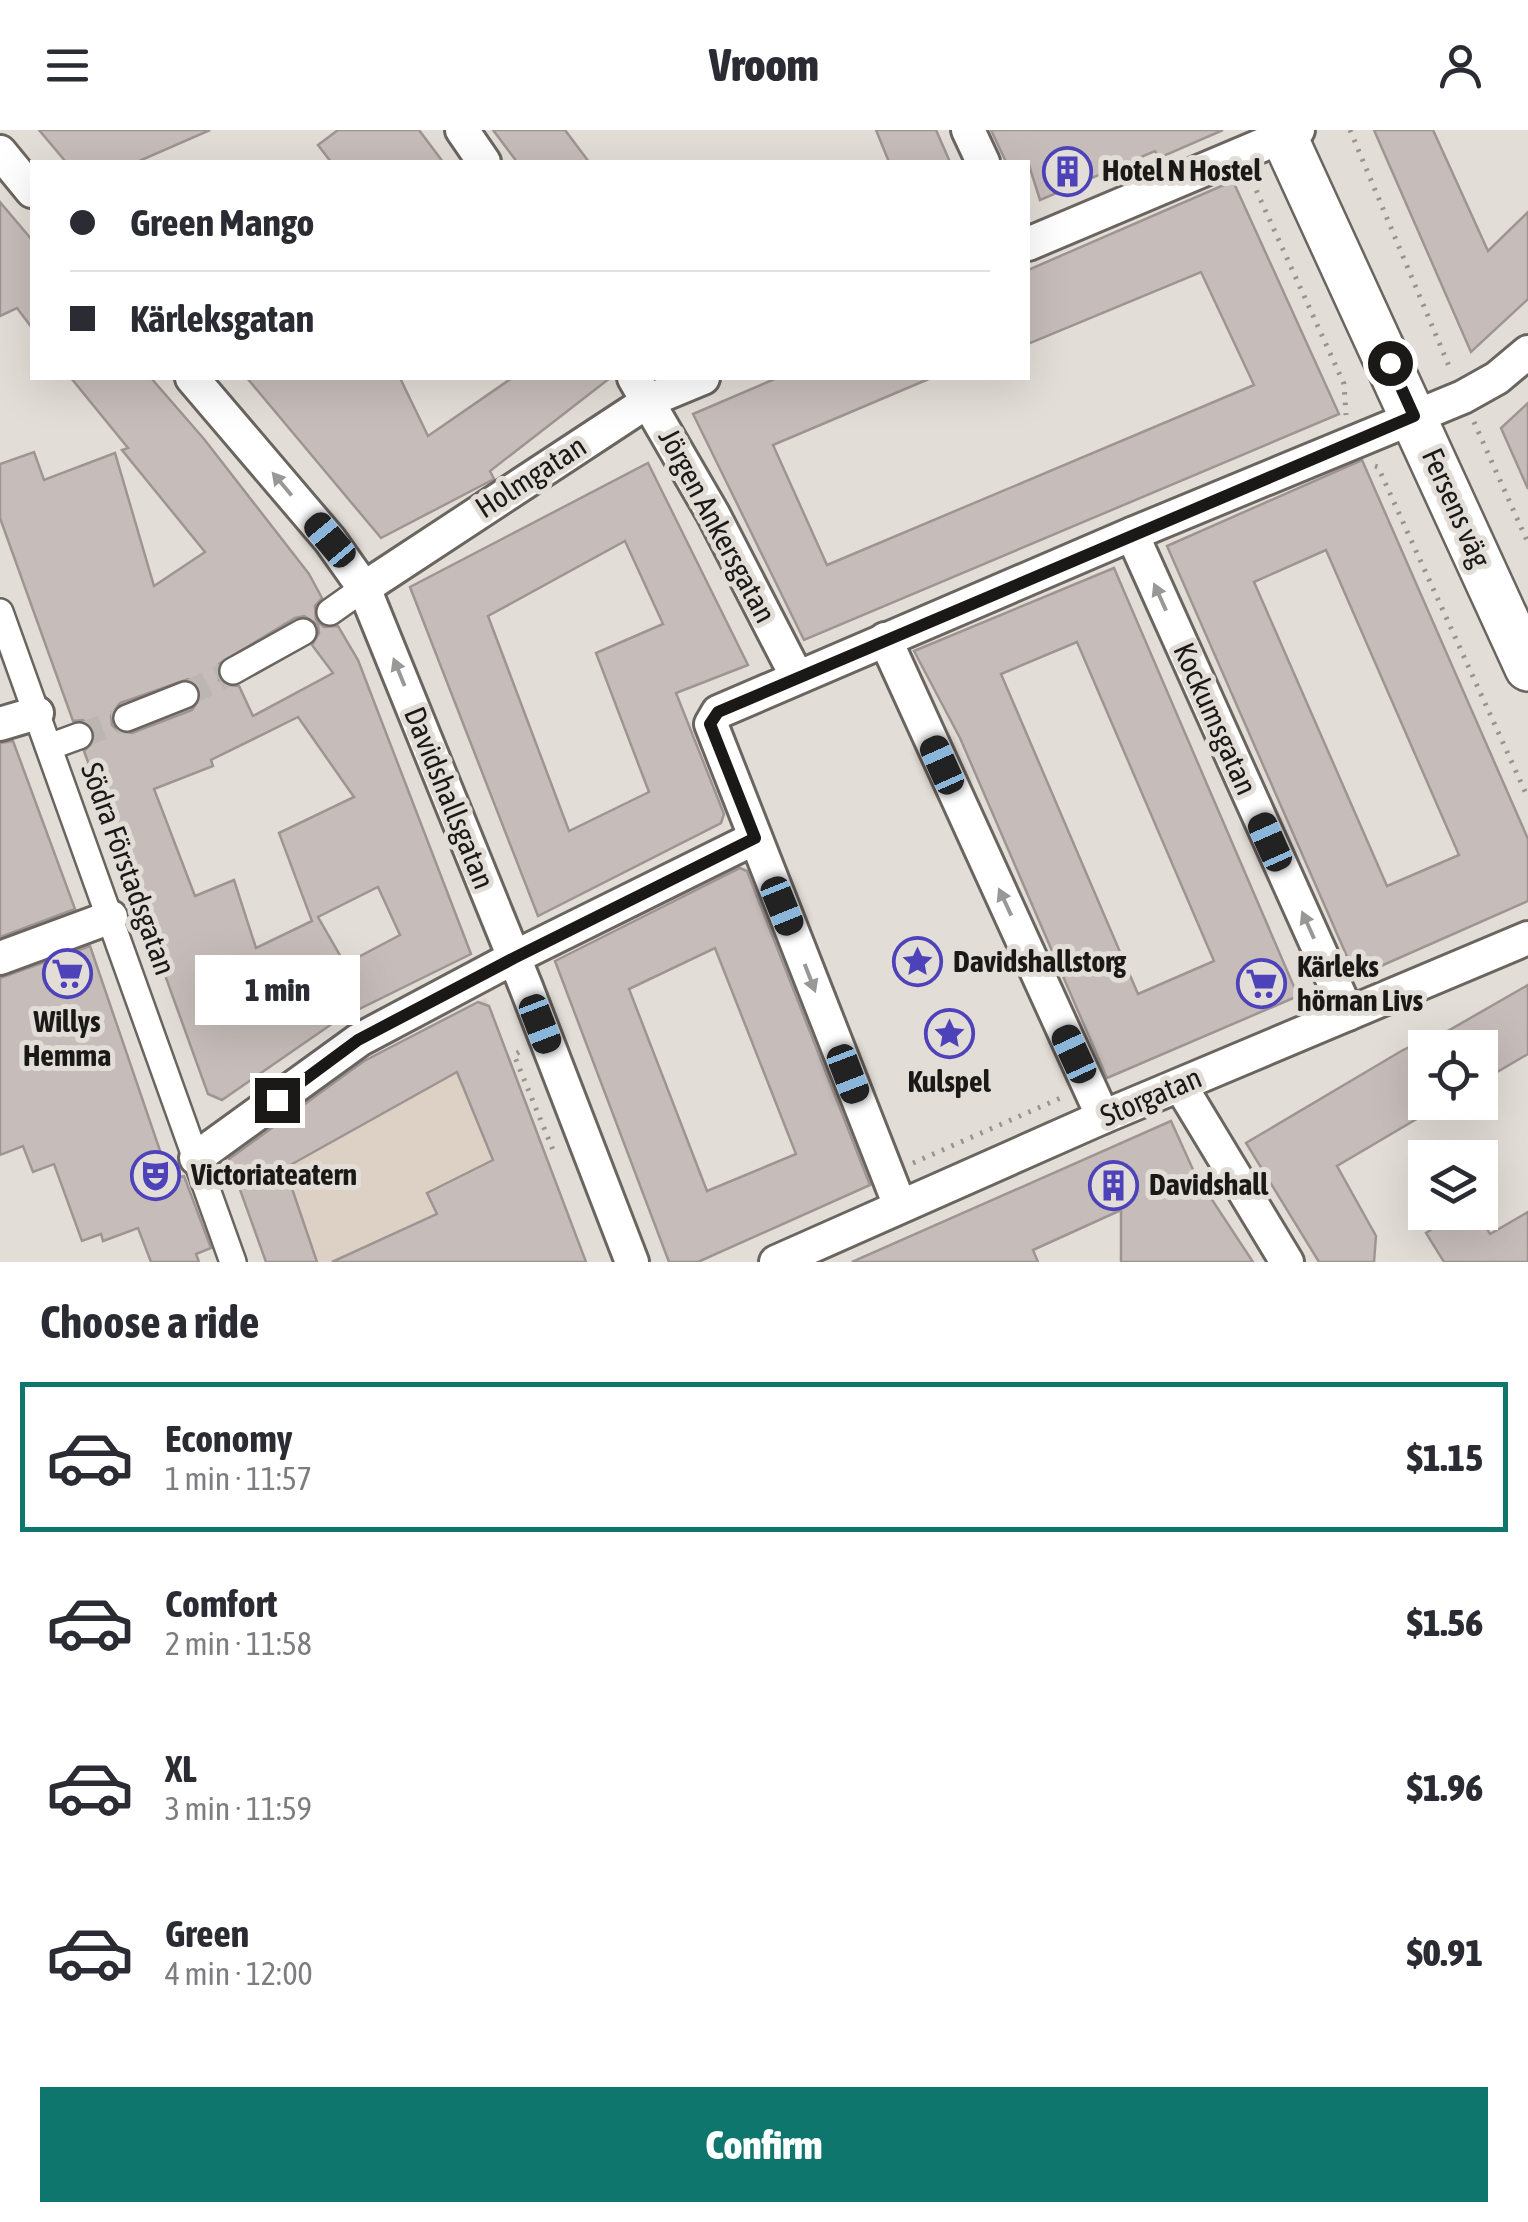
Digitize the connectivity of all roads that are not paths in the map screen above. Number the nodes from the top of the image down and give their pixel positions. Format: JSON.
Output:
{"nodes":[{"id":1,"x":462,"y":130,"type":"edge"},
{"id":2,"x":968,"y":130,"type":"edge"},
{"id":3,"x":1288,"y":132,"type":"edge"},
{"id":4,"x":0,"y":152,"type":"edge"},
{"id":5,"x":483,"y":160,"type":"edge"},
{"id":6,"x":982,"y":160,"type":"edge"},
{"id":7,"x":30,"y":188,"type":"edge"},
{"id":8,"x":1030,"y":243,"type":"edge"},
{"id":9,"x":1528,"y":352,"type":"edge"},
{"id":10,"x":194,"y":380,"type":"edge"},
{"id":11,"x":691,"y":380,"type":"edge"},
{"id":12,"x":642,"y":388,"type":"edge"},
{"id":13,"x":1414,"y":416,"type":"junction"},
{"id":14,"x":1132,"y":534,"type":"junction"},
{"id":15,"x":364,"y":588,"type":"junction"},
{"id":16,"x":0,"y":612,"type":"edge"},
{"id":17,"x":330,"y":612,"type":"dead end"},
{"id":18,"x":303,"y":632,"type":"dead end"},
{"id":19,"x":885,"y":639,"type":"junction"},
{"id":20,"x":1528,"y":668,"type":"edge"},
{"id":21,"x":233,"y":672,"type":"tunnel mouth"},
{"id":22,"x":797,"y":677,"type":"junction"},
{"id":23,"x":185,"y":695,"type":"tunnel mouth"},
{"id":24,"x":37,"y":713,"type":"junction"},
{"id":25,"x":127,"y":718,"type":"tunnel mouth"},
{"id":26,"x":0,"y":724,"type":"edge"},
{"id":27,"x":79,"y":736,"type":"tunnel mouth"},
{"id":28,"x":49,"y":746,"type":"junction"},
{"id":29,"x":755,"y":838,"type":"junction"},
{"id":30,"x":111,"y":916,"type":"junction"},
{"id":31,"x":1528,"y":938,"type":"edge"},
{"id":32,"x":0,"y":958,"type":"edge"},
{"id":33,"x":514,"y":958,"type":"junction"},
{"id":34,"x":1348,"y":1014,"type":"junction"},
{"id":35,"x":1180,"y":1084,"type":"junction"},
{"id":36,"x":1103,"y":1117,"type":"junction"},
{"id":37,"x":196,"y":1158,"type":"junction"},
{"id":38,"x":900,"y":1206,"type":"junction"},
{"id":39,"x":233,"y":1262,"type":"edge"},
{"id":40,"x":632,"y":1262,"type":"edge"},
{"id":41,"x":776,"y":1262,"type":"edge"},
{"id":42,"x":1287,"y":1262,"type":"edge"}],
"edges":[{"from":1,"to":5,"type":"street"},
{"from":2,"to":6,"type":"street"},
{"from":3,"to":8,"type":"street"},
{"from":3,"to":13,"type":"main road","name":"Fersens väg"},
{"from":4,"to":7,"type":"street"},
{"from":9,"to":13,"type":"street"},
{"from":15,"to":10,"type":"street","name":"Davidshallsgatan","one_way":true},
{"from":11,"to":12,"type":"street","name":"Holmgatan"},
{"from":12,"to":15,"type":"street","name":"Holmgatan"},
{"from":12,"to":22,"type":"street","name":"Jörgen Ankersgatan"},
{"from":13,"to":14,"type":"street"},
{"from":13,"to":20,"type":"main road","name":"Fersens väg"},
{"from":14,"to":19,"type":"street"},
{"from":34,"to":14,"type":"street","name":"Kockumsgatan","one_way":true},
{"from":15,"to":17,"type":"street"},
{"from":33,"to":15,"type":"street","name":"Davidshallsgatan","one_way":true},
{"from":16,"to":24,"type":"street","name":"Södra Förstadsgatan"},
{"from":18,"to":21,"type":"street"},
{"from":19,"to":22,"type":"street"},
{"from":36,"to":19,"type":"street","one_way":true},
{"from":22,"to":29,"type":"street"},
{"from":23,"to":25,"type":"street"},
{"from":24,"to":26,"type":"street"},
{"from":24,"to":28,"type":"street","name":"Södra Förstadsgatan"},
{"from":27,"to":28,"type":"street"},
{"from":28,"to":30,"type":"street","name":"Södra Förstadsgatan"},
{"from":29,"to":33,"type":"street"},
{"from":29,"to":38,"type":"street","one_way":true},
{"from":30,"to":32,"type":"street"},
{"from":30,"to":37,"type":"street","name":"Södra Förstadsgatan"},
{"from":31,"to":34,"type":"street","name":"Storgatan"},
{"from":33,"to":37,"type":"street"},
{"from":33,"to":40,"type":"street","name":"Davidshallsgatan"},
{"from":34,"to":35,"type":"street","name":"Storgatan"},
{"from":35,"to":36,"type":"street","name":"Storgatan"},
{"from":35,"to":42,"type":"street"},
{"from":36,"to":38,"type":"street","name":"Storgatan"},
{"from":37,"to":39,"type":"street","name":"Södra Förstadsgatan"},
{"from":38,"to":41,"type":"street","name":"Storgatan"}]}
